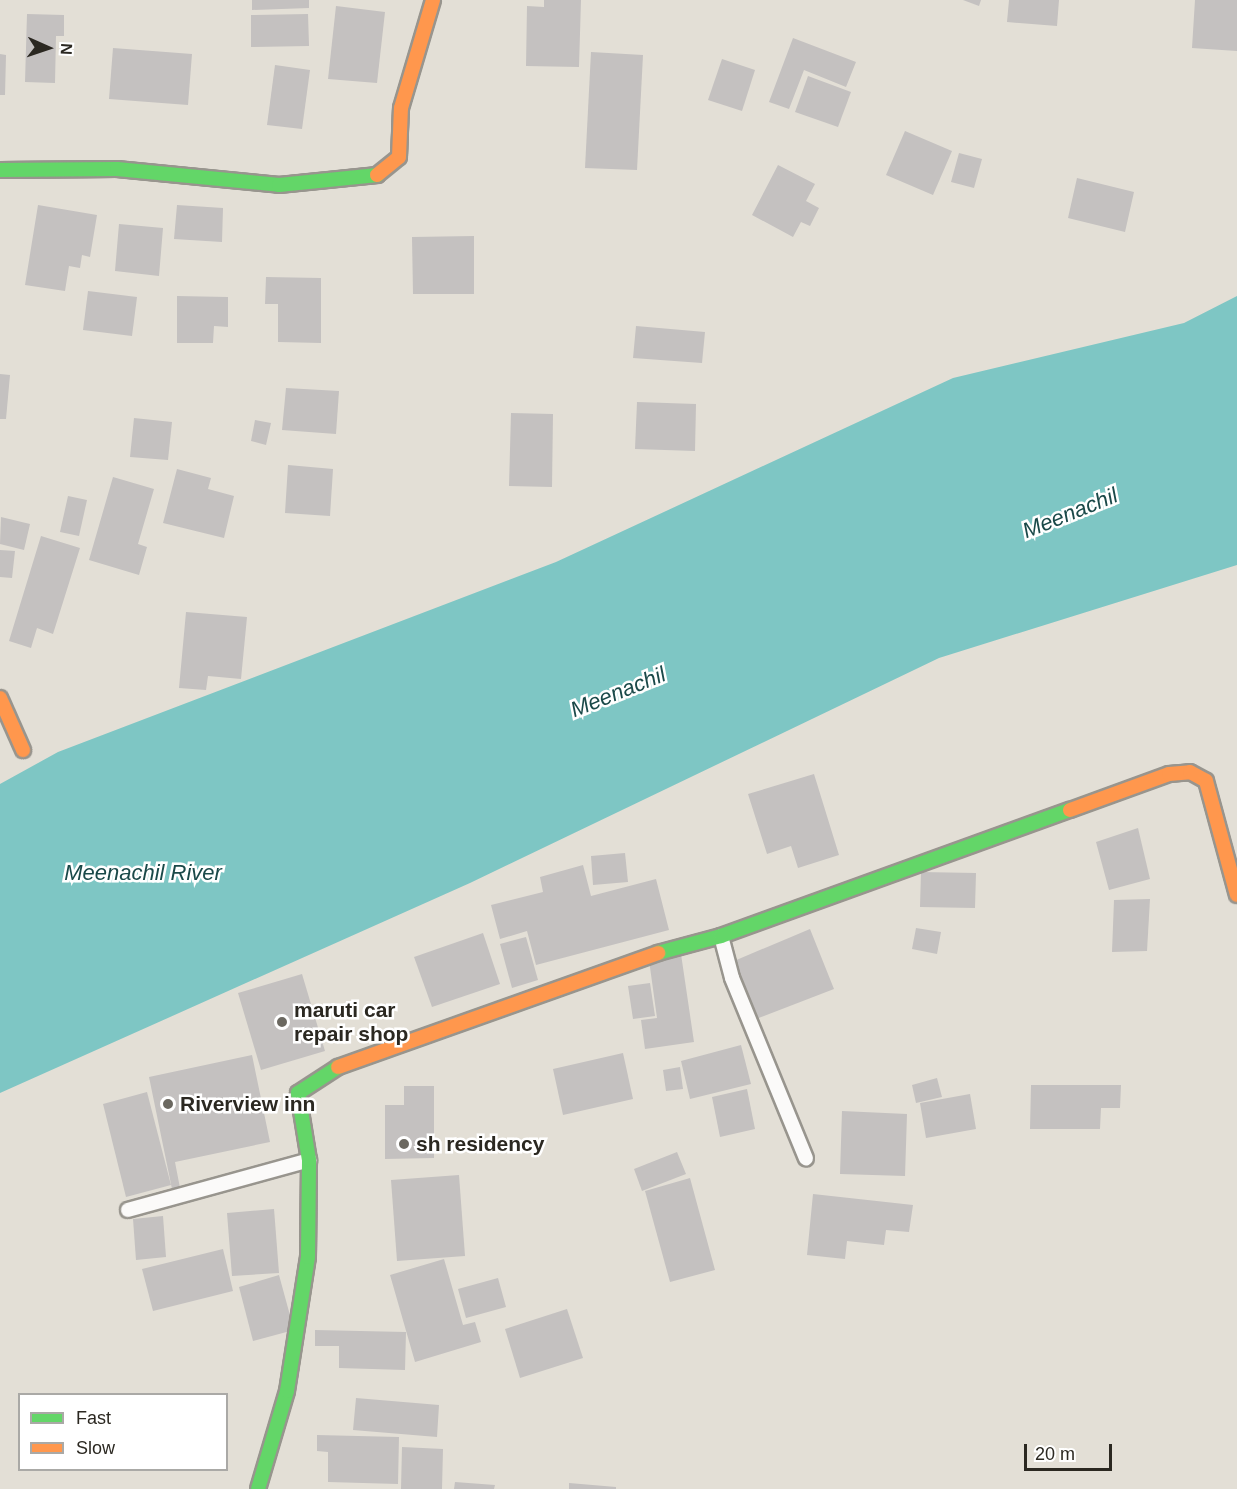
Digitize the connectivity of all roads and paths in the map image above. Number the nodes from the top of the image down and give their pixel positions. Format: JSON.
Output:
{"nodes":[{"id":1,"x":433,"y":0,"type":"edge"},
{"id":2,"x":0,"y":170,"type":"edge"},
{"id":3,"x":0,"y":698,"type":"edge"},
{"id":4,"x":23,"y":750,"type":"dead end"},
{"id":5,"x":1237,"y":895,"type":"edge"},
{"id":6,"x":721,"y":936,"type":"junction"},
{"id":7,"x":806,"y":1158,"type":"dead end"},
{"id":8,"x":309,"y":1160,"type":"junction"},
{"id":9,"x":128,"y":1210,"type":"dead end"},
{"id":10,"x":258,"y":1489,"type":"edge"}],
"edges":[{"from":1,"to":2,"type":"street"},
{"from":3,"to":4,"type":"street"},
{"from":5,"to":6,"type":"street"},
{"from":6,"to":7,"type":"lane"},
{"from":6,"to":8,"type":"street"},
{"from":8,"to":9,"type":"lane"},
{"from":8,"to":10,"type":"street"}]}
